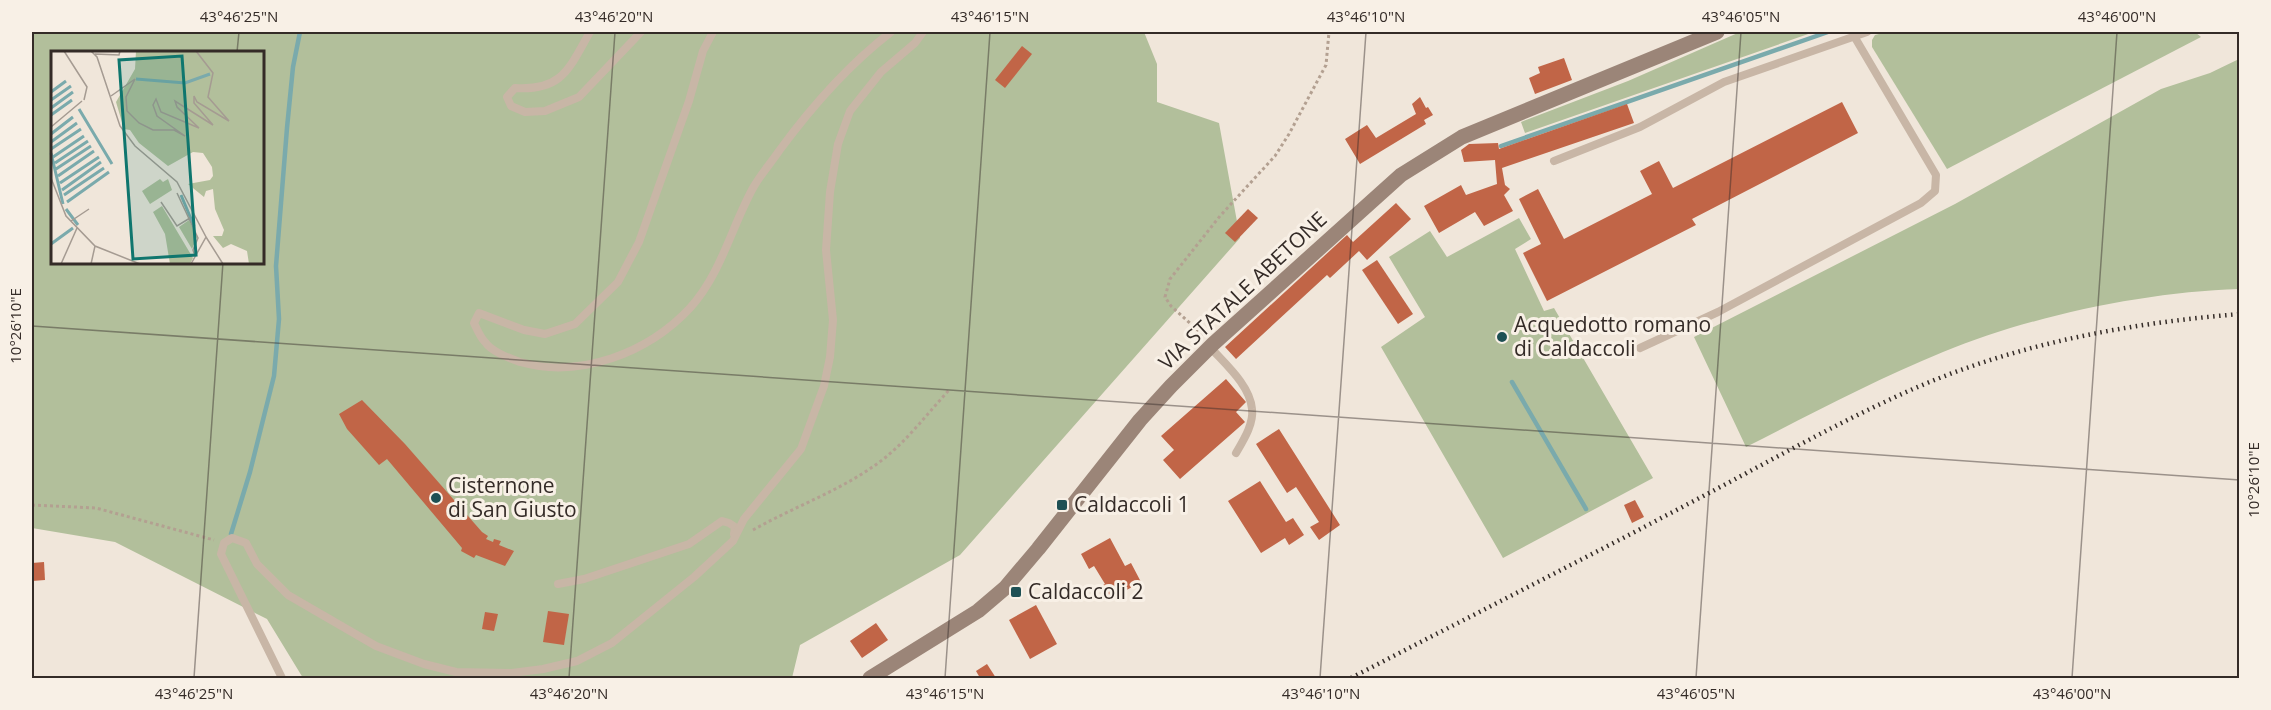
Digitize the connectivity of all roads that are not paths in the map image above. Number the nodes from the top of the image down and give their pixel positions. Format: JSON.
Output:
{"nodes":[{"id":1,"x":590,"y":32,"type":"edge"},
{"id":2,"x":641,"y":32,"type":"edge"},
{"id":3,"x":712,"y":32,"type":"edge"},
{"id":4,"x":891,"y":32,"type":"edge"},
{"id":5,"x":923,"y":32,"type":"edge"},
{"id":6,"x":1717,"y":32,"type":"edge"},
{"id":7,"x":1867,"y":32,"type":"edge"},
{"id":8,"x":1854,"y":36,"type":"junction"},
{"id":9,"x":1554,"y":161,"type":"dead end"},
{"id":10,"x":1211,"y":346,"type":"junction"},
{"id":11,"x":1640,"y":348,"type":"dead end"},
{"id":12,"x":1236,"y":453,"type":"dead end"},
{"id":13,"x":733,"y":541,"type":"junction"},
{"id":14,"x":558,"y":584,"type":"dead end"},
{"id":15,"x":282,"y":678,"type":"edge"},
{"id":16,"x":870,"y":678,"type":"edge"}],
"edges":[{"from":1,"to":2,"type":"lane"},
{"from":3,"to":4,"type":"lane"},
{"from":5,"to":13,"type":"lane"},
{"from":6,"to":10,"type":"main road","name":"VIA STATALE ABETONE"},
{"from":7,"to":8,"type":"lane"},
{"from":8,"to":9,"type":"lane"},
{"from":8,"to":11,"type":"lane"},
{"from":10,"to":12,"type":"lane"},
{"from":10,"to":16,"type":"main road","name":"VIA STATALE ABETONE"},
{"from":13,"to":14,"type":"lane"},
{"from":13,"to":15,"type":"lane"}]}
